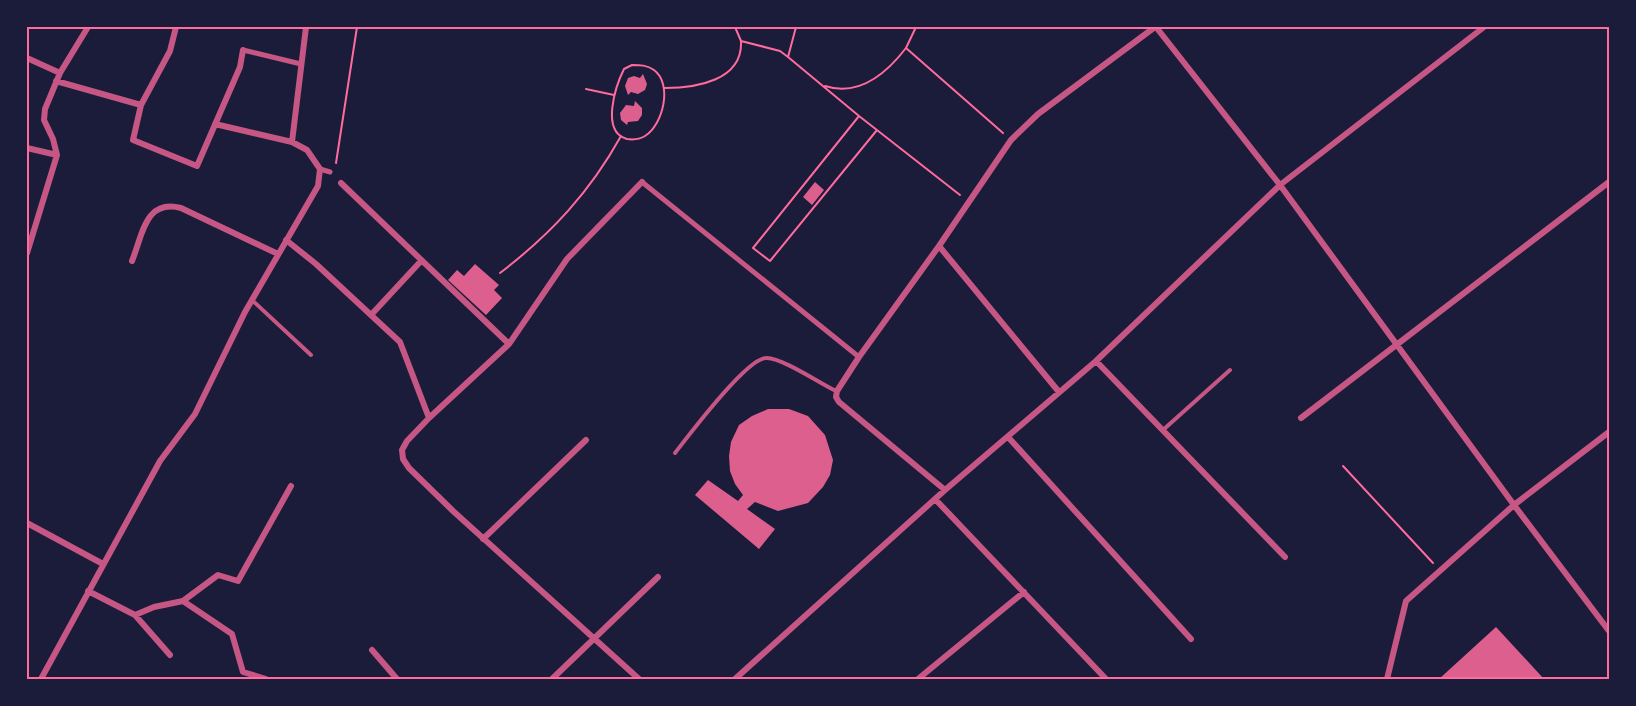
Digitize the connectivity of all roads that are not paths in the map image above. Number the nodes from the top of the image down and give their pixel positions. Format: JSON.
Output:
{"nodes":[{"id":1,"x":88,"y":27,"type":"edge"},
{"id":2,"x":176,"y":27,"type":"edge"},
{"id":3,"x":306,"y":27,"type":"edge"},
{"id":4,"x":1156,"y":27,"type":"edge"},
{"id":5,"x":1484,"y":27,"type":"edge"},
{"id":6,"x":243,"y":50,"type":"joint"},
{"id":7,"x":27,"y":58,"type":"edge"},
{"id":8,"x":301,"y":64,"type":"junction"},
{"id":9,"x":60,"y":73,"type":"junction"},
{"id":10,"x":56,"y":81,"type":"junction"},
{"id":11,"x":141,"y":105,"type":"junction"},
{"id":12,"x":215,"y":124,"type":"junction"},
{"id":13,"x":292,"y":142,"type":"junction"},
{"id":14,"x":27,"y":148,"type":"edge"},
{"id":15,"x":57,"y":154,"type":"junction"},
{"id":16,"x":320,"y":169,"type":"junction"},
{"id":17,"x":330,"y":172,"type":"road end"},
{"id":18,"x":642,"y":182,"type":"joint"},
{"id":19,"x":1609,"y":182,"type":"edge"},
{"id":20,"x":341,"y":183,"type":"dead end"},
{"id":21,"x":1280,"y":185,"type":"junction"},
{"id":22,"x":286,"y":240,"type":"junction"},
{"id":23,"x":939,"y":246,"type":"junction"},
{"id":24,"x":27,"y":253,"type":"edge"},
{"id":25,"x":278,"y":254,"type":"junction"},
{"id":26,"x":132,"y":261,"type":"dead end"},
{"id":27,"x":421,"y":261,"type":"junction"},
{"id":28,"x":251,"y":300,"type":"junction"},
{"id":29,"x":371,"y":315,"type":"junction"},
{"id":30,"x":509,"y":344,"type":"junction"},
{"id":31,"x":1396,"y":345,"type":"junction"},
{"id":32,"x":311,"y":355,"type":"dead end"},
{"id":33,"x":859,"y":357,"type":"junction"},
{"id":34,"x":1096,"y":361,"type":"junction"},
{"id":35,"x":1230,"y":370,"type":"dead end"},
{"id":36,"x":837,"y":392,"type":"junction"},
{"id":37,"x":1059,"y":392,"type":"junction"},
{"id":38,"x":429,"y":418,"type":"junction"},
{"id":39,"x":1301,"y":418,"type":"dead end"},
{"id":40,"x":1163,"y":430,"type":"junction"},
{"id":41,"x":1609,"y":432,"type":"edge"},
{"id":42,"x":1008,"y":436,"type":"junction"},
{"id":43,"x":586,"y":440,"type":"dead end"},
{"id":44,"x":675,"y":453,"type":"dead end"},
{"id":45,"x":291,"y":486,"type":"dead end"},
{"id":46,"x":945,"y":490,"type":"junction"},
{"id":47,"x":935,"y":499,"type":"junction"},
{"id":48,"x":1514,"y":505,"type":"junction"},
{"id":49,"x":27,"y":524,"type":"edge"},
{"id":50,"x":483,"y":539,"type":"junction"},
{"id":51,"x":1286,"y":558,"type":"dead end"},
{"id":52,"x":103,"y":564,"type":"junction"},
{"id":53,"x":658,"y":577,"type":"dead end"},
{"id":54,"x":88,"y":591,"type":"junction"},
{"id":55,"x":1024,"y":592,"type":"junction"},
{"id":56,"x":183,"y":601,"type":"junction"},
{"id":57,"x":135,"y":615,"type":"junction"},
{"id":58,"x":1609,"y":631,"type":"edge"},
{"id":59,"x":593,"y":638,"type":"junction"},
{"id":60,"x":1191,"y":639,"type":"dead end"},
{"id":61,"x":372,"y":650,"type":"dead end"},
{"id":62,"x":170,"y":655,"type":"dead end"},
{"id":63,"x":738,"y":678,"type":"edge"},
{"id":64,"x":41,"y":679,"type":"edge"},
{"id":65,"x":266,"y":679,"type":"edge"},
{"id":66,"x":396,"y":679,"type":"edge"},
{"id":67,"x":552,"y":679,"type":"edge"},
{"id":68,"x":639,"y":679,"type":"edge"},
{"id":69,"x":918,"y":679,"type":"edge"},
{"id":70,"x":1106,"y":679,"type":"edge"},
{"id":71,"x":1387,"y":679,"type":"edge"}],
"edges":[{"from":1,"to":9,"type":"street"},
{"from":2,"to":11,"type":"street"},
{"from":3,"to":8,"type":"street"},
{"from":4,"to":21,"type":"street"},
{"from":4,"to":23,"type":"street"},
{"from":5,"to":21,"type":"street"},
{"from":6,"to":8,"type":"street"},
{"from":6,"to":12,"type":"street"},
{"from":7,"to":9,"type":"street"},
{"from":8,"to":13,"type":"street"},
{"from":9,"to":10,"type":"street"},
{"from":10,"to":11,"type":"street"},
{"from":10,"to":15,"type":"street"},
{"from":11,"to":12,"type":"street"},
{"from":12,"to":13,"type":"street"},
{"from":13,"to":16,"type":"street"},
{"from":14,"to":15,"type":"street"},
{"from":15,"to":24,"type":"street"},
{"from":16,"to":17,"type":"street"},
{"from":16,"to":22,"type":"street"},
{"from":18,"to":30,"type":"street"},
{"from":18,"to":33,"type":"street"},
{"from":19,"to":31,"type":"street"},
{"from":20,"to":27,"type":"street"},
{"from":21,"to":31,"type":"street"},
{"from":21,"to":34,"type":"street"},
{"from":22,"to":25,"type":"street"},
{"from":22,"to":29,"type":"street"},
{"from":23,"to":33,"type":"street"},
{"from":23,"to":37,"type":"street"},
{"from":25,"to":26,"type":"street"},
{"from":25,"to":28,"type":"street"},
{"from":27,"to":29,"type":"street"},
{"from":27,"to":30,"type":"street"},
{"from":28,"to":32,"type":"lane"},
{"from":28,"to":52,"type":"street"},
{"from":29,"to":38,"type":"street"},
{"from":30,"to":38,"type":"street"},
{"from":31,"to":39,"type":"street"},
{"from":31,"to":48,"type":"street"},
{"from":33,"to":36,"type":"street"},
{"from":34,"to":37,"type":"street"},
{"from":34,"to":40,"type":"street"},
{"from":35,"to":40,"type":"lane"},
{"from":36,"to":44,"type":"lane"},
{"from":36,"to":46,"type":"street"},
{"from":37,"to":42,"type":"street"},
{"from":38,"to":50,"type":"street"},
{"from":40,"to":51,"type":"street"},
{"from":41,"to":48,"type":"street"},
{"from":42,"to":46,"type":"street"},
{"from":42,"to":60,"type":"street"},
{"from":43,"to":50,"type":"street"},
{"from":45,"to":56,"type":"street"},
{"from":46,"to":47,"type":"street"},
{"from":47,"to":55,"type":"street"},
{"from":47,"to":63,"type":"street"},
{"from":48,"to":58,"type":"street"},
{"from":48,"to":71,"type":"street"},
{"from":49,"to":52,"type":"street"},
{"from":50,"to":59,"type":"street"},
{"from":52,"to":54,"type":"street"},
{"from":53,"to":59,"type":"street"},
{"from":54,"to":57,"type":"street"},
{"from":54,"to":64,"type":"street"},
{"from":55,"to":69,"type":"street"},
{"from":55,"to":70,"type":"street"},
{"from":56,"to":57,"type":"street"},
{"from":56,"to":65,"type":"street"},
{"from":57,"to":62,"type":"street"},
{"from":59,"to":67,"type":"street"},
{"from":59,"to":68,"type":"street"},
{"from":61,"to":66,"type":"street"}]}
